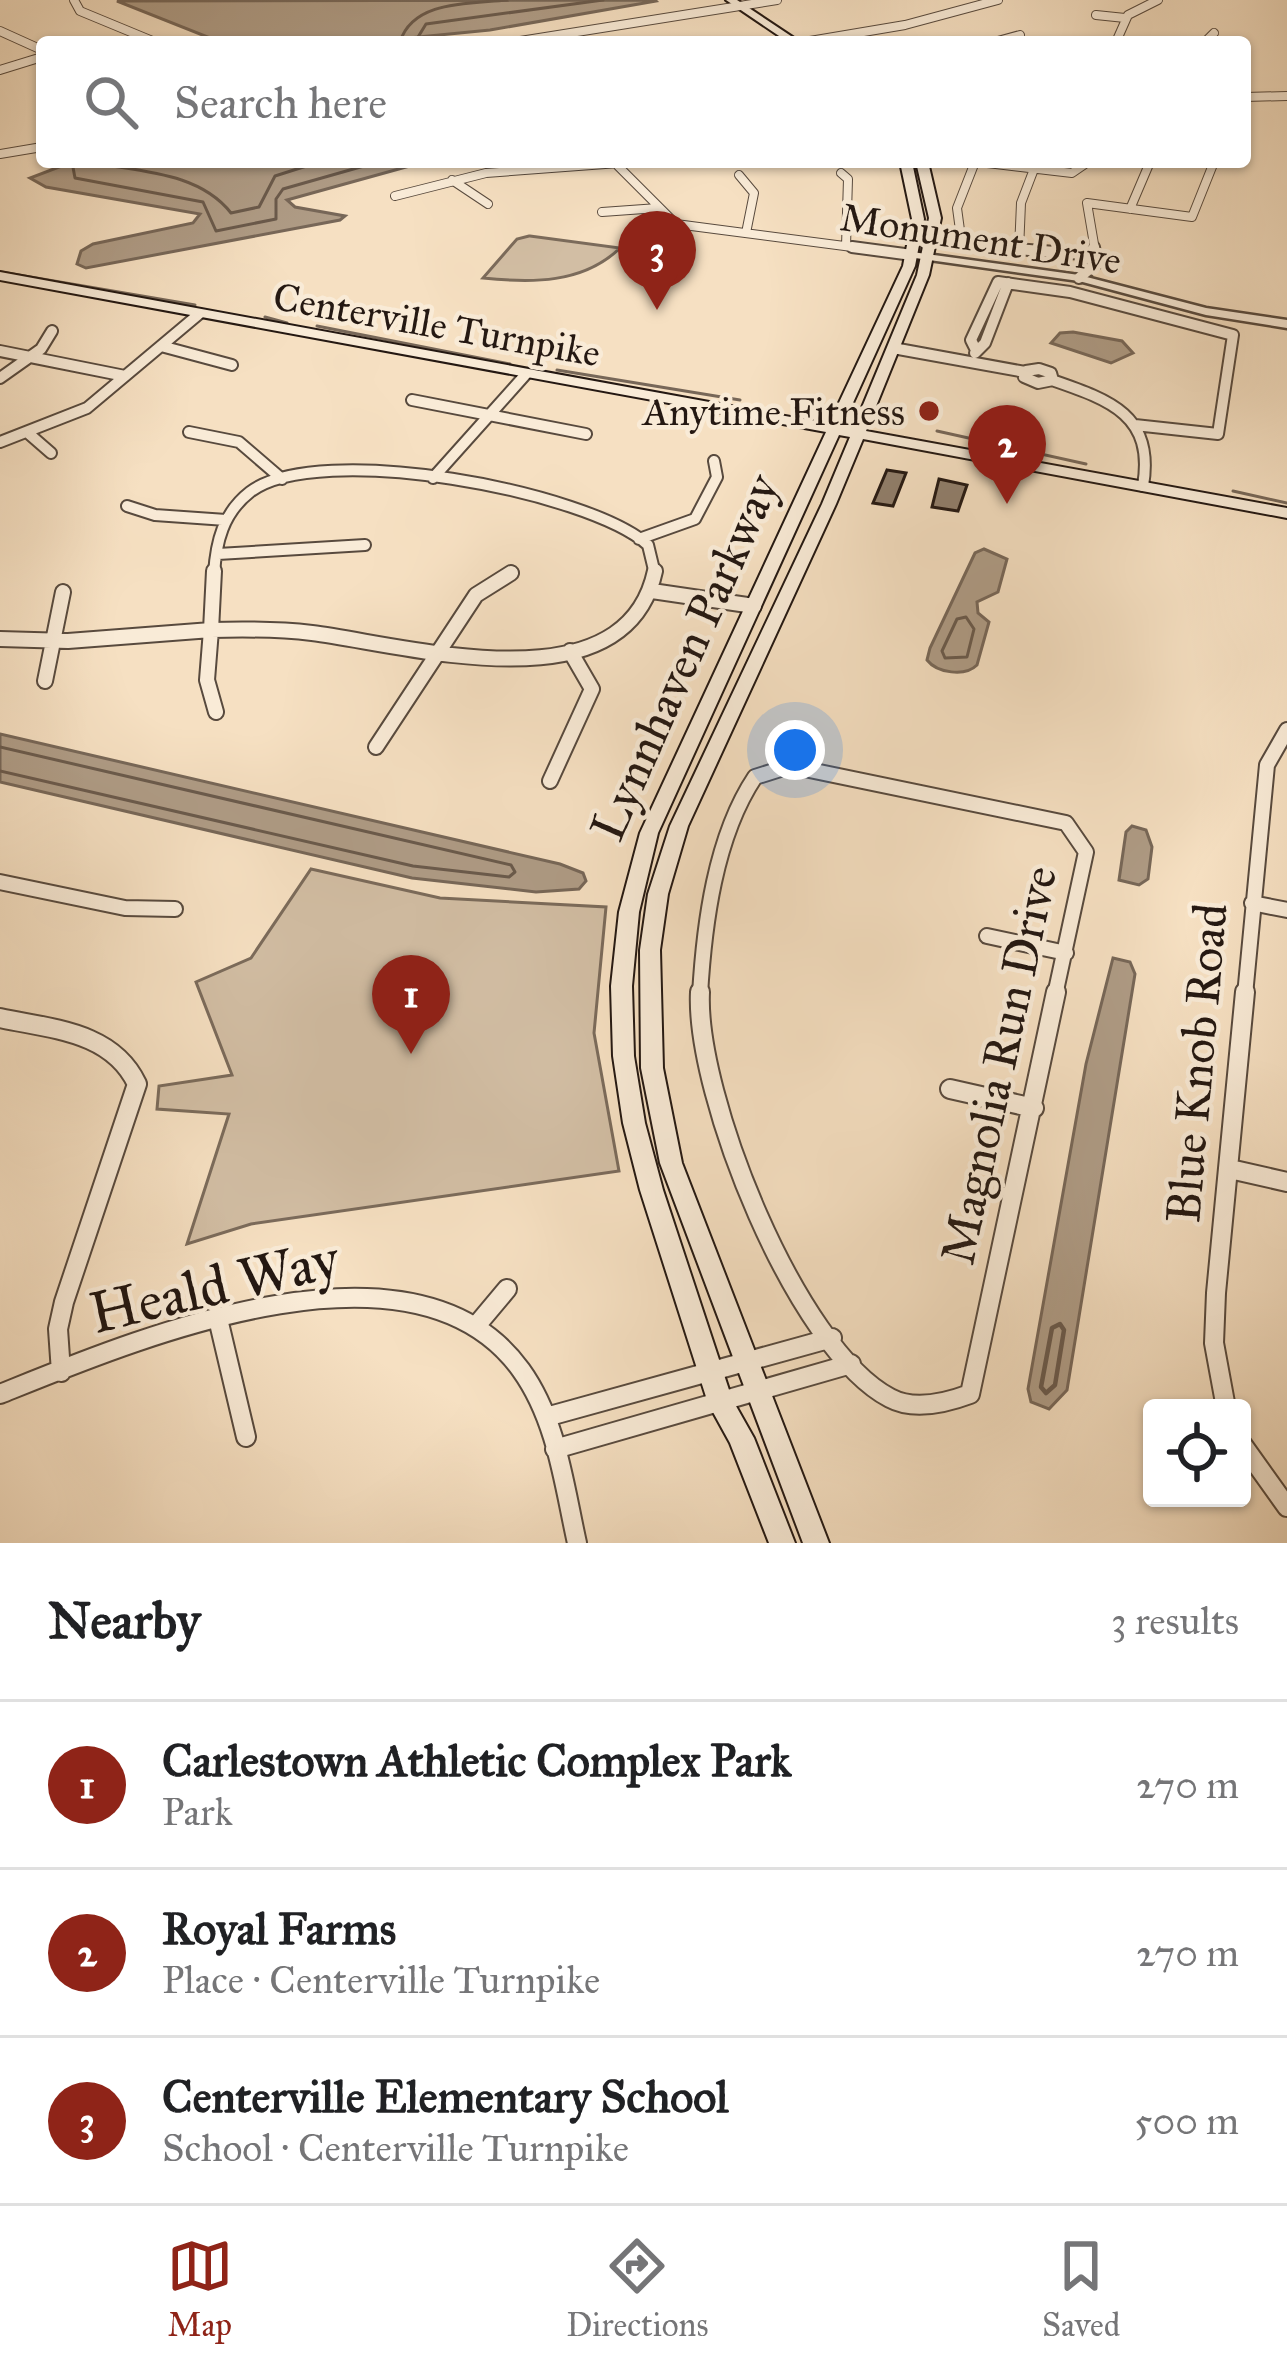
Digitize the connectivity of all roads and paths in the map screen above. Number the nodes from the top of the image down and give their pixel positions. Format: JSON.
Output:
{"nodes":[{"id":1,"x":74,"y":0,"type":"edge"},
{"id":2,"x":718,"y":0,"type":"edge"},
{"id":3,"x":777,"y":0,"type":"edge"},
{"id":4,"x":998,"y":0,"type":"edge"},
{"id":5,"x":1158,"y":0,"type":"edge"},
{"id":6,"x":734,"y":5,"type":"edge"},
{"id":7,"x":1096,"y":15,"type":"dead end"},
{"id":8,"x":1125,"y":18,"type":"junction"},
{"id":9,"x":0,"y":31,"type":"edge"},
{"id":10,"x":1214,"y":33,"type":"dead end"},
{"id":11,"x":1020,"y":35,"type":"dead end"},
{"id":12,"x":140,"y":36,"type":"edge"},
{"id":13,"x":550,"y":36,"type":"edge"},
{"id":14,"x":773,"y":36,"type":"edge"},
{"id":15,"x":785,"y":36,"type":"edge"},
{"id":16,"x":840,"y":36,"type":"edge"},
{"id":17,"x":1016,"y":36,"type":"edge"},
{"id":18,"x":1118,"y":36,"type":"edge"},
{"id":19,"x":1211,"y":36,"type":"edge"},
{"id":20,"x":36,"y":50,"type":"edge"},
{"id":21,"x":36,"y":55,"type":"edge"},
{"id":22,"x":0,"y":70,"type":"edge"},
{"id":23,"x":1287,"y":96,"type":"edge"},
{"id":24,"x":1251,"y":97,"type":"edge"},
{"id":25,"x":36,"y":148,"type":"edge"},
{"id":26,"x":0,"y":154,"type":"edge"},
{"id":27,"x":593,"y":168,"type":"edge"},
{"id":28,"x":619,"y":168,"type":"edge"},
{"id":29,"x":908,"y":168,"type":"edge"},
{"id":30,"x":923,"y":168,"type":"edge"},
{"id":31,"x":974,"y":168,"type":"edge"},
{"id":32,"x":1026,"y":168,"type":"edge"},
{"id":33,"x":1079,"y":168,"type":"edge"},
{"id":34,"x":1147,"y":168,"type":"edge"},
{"id":35,"x":1212,"y":168,"type":"edge"},
{"id":36,"x":1034,"y":169,"type":"junction"},
{"id":37,"x":841,"y":173,"type":"dead end"},
{"id":38,"x":739,"y":176,"type":"dead end"},
{"id":39,"x":452,"y":180,"type":"junction"},
{"id":40,"x":395,"y":196,"type":"dead end"},
{"id":41,"x":488,"y":204,"type":"dead end"},
{"id":42,"x":658,"y":208,"type":"junction"},
{"id":43,"x":1130,"y":209,"type":"junction"},
{"id":44,"x":602,"y":212,"type":"dead end"},
{"id":45,"x":746,"y":233,"type":"junction"},
{"id":46,"x":846,"y":246,"type":"junction"},
{"id":47,"x":1019,"y":251,"type":"junction"},
{"id":48,"x":912,"y":255,"type":"junction"},
{"id":49,"x":1095,"y":255,"type":"junction"},
{"id":50,"x":928,"y":257,"type":"junction"},
{"id":51,"x":0,"y":276,"type":"edge"},
{"id":52,"x":1079,"y":278,"type":"junction"},
{"id":53,"x":1070,"y":292,"type":"junction"},
{"id":54,"x":1213,"y":313,"type":"junction"},
{"id":55,"x":199,"y":314,"type":"junction"},
{"id":56,"x":1287,"y":324,"type":"edge"},
{"id":57,"x":1207,"y":328,"type":"junction"},
{"id":58,"x":52,"y":331,"type":"dead end"},
{"id":59,"x":161,"y":346,"type":"junction"},
{"id":60,"x":893,"y":348,"type":"junction"},
{"id":61,"x":0,"y":351,"type":"edge"},
{"id":62,"x":975,"y":355,"type":"junction"},
{"id":63,"x":31,"y":357,"type":"junction"},
{"id":64,"x":232,"y":365,"type":"dead end"},
{"id":65,"x":526,"y":374,"type":"junction"},
{"id":66,"x":125,"y":376,"type":"junction"},
{"id":67,"x":0,"y":378,"type":"edge"},
{"id":68,"x":412,"y":400,"type":"dead end"},
{"id":69,"x":490,"y":415,"type":"junction"},
{"id":70,"x":1135,"y":425,"type":"junction"},
{"id":71,"x":834,"y":430,"type":"junction"},
{"id":72,"x":188,"y":432,"type":"dead end"},
{"id":73,"x":28,"y":433,"type":"junction"},
{"id":74,"x":586,"y":434,"type":"dead end"},
{"id":75,"x":859,"y":434,"type":"junction"},
{"id":76,"x":0,"y":442,"type":"edge"},
{"id":77,"x":51,"y":454,"type":"dead end"},
{"id":78,"x":714,"y":460,"type":"dead end"},
{"id":79,"x":281,"y":478,"type":"junction"},
{"id":80,"x":434,"y":478,"type":"junction"},
{"id":81,"x":1143,"y":486,"type":"junction"},
{"id":82,"x":128,"y":506,"type":"dead end"},
{"id":83,"x":1287,"y":513,"type":"edge"},
{"id":84,"x":226,"y":520,"type":"junction"},
{"id":85,"x":639,"y":539,"type":"junction"},
{"id":86,"x":365,"y":545,"type":"dead end"},
{"id":87,"x":218,"y":554,"type":"junction"},
{"id":88,"x":511,"y":573,"type":"dead end"},
{"id":89,"x":652,"y":591,"type":"junction"},
{"id":90,"x":63,"y":592,"type":"dead end"},
{"id":91,"x":754,"y":606,"type":"junction"},
{"id":92,"x":211,"y":630,"type":"junction"},
{"id":93,"x":0,"y":639,"type":"edge"},
{"id":94,"x":53,"y":641,"type":"junction"},
{"id":95,"x":570,"y":651,"type":"junction"},
{"id":96,"x":436,"y":654,"type":"junction"},
{"id":97,"x":45,"y":680,"type":"dead end"},
{"id":98,"x":216,"y":712,"type":"dead end"},
{"id":99,"x":1287,"y":730,"type":"edge"},
{"id":100,"x":376,"y":747,"type":"dead end"},
{"id":101,"x":550,"y":781,"type":"dead end"},
{"id":102,"x":0,"y":882,"type":"edge"},
{"id":103,"x":1252,"y":903,"type":"junction"},
{"id":104,"x":175,"y":909,"type":"dead end"},
{"id":105,"x":1287,"y":910,"type":"edge"},
{"id":106,"x":987,"y":936,"type":"dead end"},
{"id":107,"x":1066,"y":953,"type":"junction"},
{"id":108,"x":0,"y":1018,"type":"edge"},
{"id":109,"x":950,"y":1089,"type":"dead end"},
{"id":110,"x":1034,"y":1108,"type":"junction"},
{"id":111,"x":1230,"y":1169,"type":"junction"},
{"id":112,"x":1287,"y":1182,"type":"edge"},
{"id":113,"x":507,"y":1289,"type":"dead end"},
{"id":114,"x":219,"y":1323,"type":"junction"},
{"id":115,"x":476,"y":1326,"type":"junction"},
{"id":116,"x":832,"y":1338,"type":"junction"},
{"id":117,"x":851,"y":1364,"type":"junction"},
{"id":118,"x":746,"y":1365,"type":"junction"},
{"id":119,"x":61,"y":1372,"type":"junction"},
{"id":120,"x":712,"y":1373,"type":"junction"},
{"id":121,"x":0,"y":1394,"type":"edge"},
{"id":122,"x":757,"y":1394,"type":"junction"},
{"id":123,"x":1224,"y":1399,"type":"edge"},
{"id":124,"x":722,"y":1403,"type":"junction"},
{"id":125,"x":546,"y":1417,"type":"junction"},
{"id":126,"x":246,"y":1437,"type":"dead end"},
{"id":127,"x":555,"y":1449,"type":"junction"},
{"id":128,"x":1251,"y":1457,"type":"edge"},
{"id":129,"x":1287,"y":1507,"type":"edge"},
{"id":130,"x":578,"y":1543,"type":"edge"},
{"id":131,"x":782,"y":1543,"type":"edge"},
{"id":132,"x":816,"y":1543,"type":"edge"}],
"edges":[{"from":1,"to":12,"type":"street"},
{"from":2,"to":6,"type":"main road"},
{"from":3,"to":6,"type":"street"},
{"from":4,"to":16,"type":"street"},
{"from":5,"to":8,"type":"street"},
{"from":6,"to":13,"type":"street"},
{"from":6,"to":14,"type":"main road"},
{"from":6,"to":15,"type":"main road"},
{"from":7,"to":8,"type":"street"},
{"from":8,"to":18,"type":"street"},
{"from":9,"to":20,"type":"street"},
{"from":10,"to":19,"type":"street"},
{"from":11,"to":17,"type":"street"},
{"from":21,"to":22,"type":"street"},
{"from":23,"to":24,"type":"street"},
{"from":25,"to":26,"type":"street"},
{"from":27,"to":39,"type":"street"},
{"from":28,"to":42,"type":"street","name":"Monument Drive"},
{"from":29,"to":48,"type":"main road","name":"Lynnhaven Parkway"},
{"from":30,"to":50,"type":"main road","name":"Lynnhaven Parkway"},
{"from":31,"to":47,"type":"street"},
{"from":32,"to":36,"type":"street"},
{"from":33,"to":36,"type":"street"},
{"from":34,"to":43,"type":"street"},
{"from":35,"to":43,"type":"street"},
{"from":36,"to":47,"type":"street"},
{"from":37,"to":46,"type":"street"},
{"from":38,"to":45,"type":"street"},
{"from":39,"to":40,"type":"street"},
{"from":39,"to":41,"type":"street"},
{"from":42,"to":44,"type":"street"},
{"from":42,"to":45,"type":"street","name":"Monument Drive"},
{"from":43,"to":49,"type":"street"},
{"from":45,"to":46,"type":"street","name":"Monument Drive"},
{"from":46,"to":48,"type":"street","name":"Monument Drive"},
{"from":47,"to":49,"type":"street"},
{"from":48,"to":50,"type":"street","name":"Monument Drive"},
{"from":48,"to":71,"type":"main road","name":"Lynnhaven Parkway"},
{"from":49,"to":52,"type":"street"},
{"from":50,"to":52,"type":"street","name":"Monument Drive"},
{"from":50,"to":60,"type":"main road","name":"Lynnhaven Parkway"},
{"from":51,"to":55,"type":"main road","name":"Centerville Turnpike"},
{"from":52,"to":53,"type":"street"},
{"from":52,"to":54,"type":"street","name":"Monument Drive"},
{"from":53,"to":57,"type":"street"},
{"from":53,"to":62,"type":"street"},
{"from":54,"to":56,"type":"street","name":"Monument Drive"},
{"from":54,"to":57,"type":"street"},
{"from":55,"to":59,"type":"street"},
{"from":55,"to":65,"type":"main road","name":"Centerville Turnpike"},
{"from":57,"to":70,"type":"street"},
{"from":58,"to":63,"type":"street"},
{"from":59,"to":64,"type":"street"},
{"from":59,"to":66,"type":"street"},
{"from":60,"to":62,"type":"street"},
{"from":60,"to":75,"type":"main road","name":"Lynnhaven Parkway"},
{"from":61,"to":63,"type":"street"},
{"from":62,"to":70,"type":"street"},
{"from":63,"to":66,"type":"street"},
{"from":63,"to":67,"type":"street"},
{"from":65,"to":69,"type":"street"},
{"from":65,"to":71,"type":"main road","name":"Centerville Turnpike"},
{"from":66,"to":73,"type":"street"},
{"from":68,"to":69,"type":"street"},
{"from":69,"to":74,"type":"street"},
{"from":69,"to":80,"type":"street"},
{"from":70,"to":81,"type":"street"},
{"from":71,"to":75,"type":"main road","name":"Centerville Turnpike"},
{"from":71,"to":91,"type":"main road","name":"Lynnhaven Parkway"},
{"from":72,"to":79,"type":"street"},
{"from":73,"to":76,"type":"street"},
{"from":73,"to":77,"type":"street"},
{"from":75,"to":81,"type":"main road","name":"Centerville Turnpike"},
{"from":75,"to":118,"type":"main road","name":"Lynnhaven Parkway"},
{"from":78,"to":85,"type":"street"},
{"from":79,"to":80,"type":"street"},
{"from":79,"to":84,"type":"street"},
{"from":80,"to":85,"type":"street"},
{"from":81,"to":83,"type":"main road","name":"Centerville Turnpike"},
{"from":82,"to":84,"type":"street"},
{"from":84,"to":87,"type":"street"},
{"from":85,"to":89,"type":"street"},
{"from":86,"to":87,"type":"street"},
{"from":87,"to":92,"type":"street"},
{"from":88,"to":96,"type":"street"},
{"from":89,"to":91,"type":"street"},
{"from":89,"to":95,"type":"street"},
{"from":90,"to":94,"type":"street"},
{"from":91,"to":120,"type":"main road","name":"Lynnhaven Parkway"},
{"from":92,"to":94,"type":"street"},
{"from":92,"to":96,"type":"street"},
{"from":92,"to":98,"type":"street"},
{"from":93,"to":94,"type":"street"},
{"from":94,"to":97,"type":"street"},
{"from":95,"to":96,"type":"street"},
{"from":95,"to":101,"type":"street"},
{"from":96,"to":100,"type":"street"},
{"from":99,"to":103,"type":"street","name":"Blue Knob Road"},
{"from":102,"to":104,"type":"street"},
{"from":103,"to":105,"type":"street"},
{"from":103,"to":111,"type":"street","name":"Blue Knob Road"},
{"from":106,"to":107,"type":"street"},
{"from":107,"to":110,"type":"street","name":"Magnolia Run Drive"},
{"from":107,"to":116,"type":"street","name":"Magnolia Run Drive"},
{"from":108,"to":119,"type":"street"},
{"from":109,"to":110,"type":"street"},
{"from":110,"to":117,"type":"street","name":"Magnolia Run Drive"},
{"from":111,"to":112,"type":"street"},
{"from":111,"to":123,"type":"street","name":"Blue Knob Road"},
{"from":113,"to":115,"type":"street"},
{"from":114,"to":115,"type":"street","name":"Heald Way"},
{"from":114,"to":119,"type":"street","name":"Heald Way"},
{"from":114,"to":126,"type":"street"},
{"from":115,"to":125,"type":"street","name":"Heald Way"},
{"from":116,"to":117,"type":"street","name":"Magnolia Run Drive"},
{"from":116,"to":118,"type":"street"},
{"from":117,"to":122,"type":"street"},
{"from":118,"to":120,"type":"street"},
{"from":118,"to":122,"type":"main road","name":"Lynnhaven Parkway"},
{"from":119,"to":121,"type":"street","name":"Heald Way"},
{"from":120,"to":124,"type":"main road","name":"Lynnhaven Parkway"},
{"from":120,"to":125,"type":"street"},
{"from":122,"to":124,"type":"street"},
{"from":122,"to":132,"type":"main road","name":"Lynnhaven Parkway"},
{"from":124,"to":127,"type":"street"},
{"from":124,"to":131,"type":"main road","name":"Lynnhaven Parkway"},
{"from":125,"to":127,"type":"street","name":"Heald Way"},
{"from":127,"to":130,"type":"street","name":"Heald Way"},
{"from":128,"to":129,"type":"street"}]}
